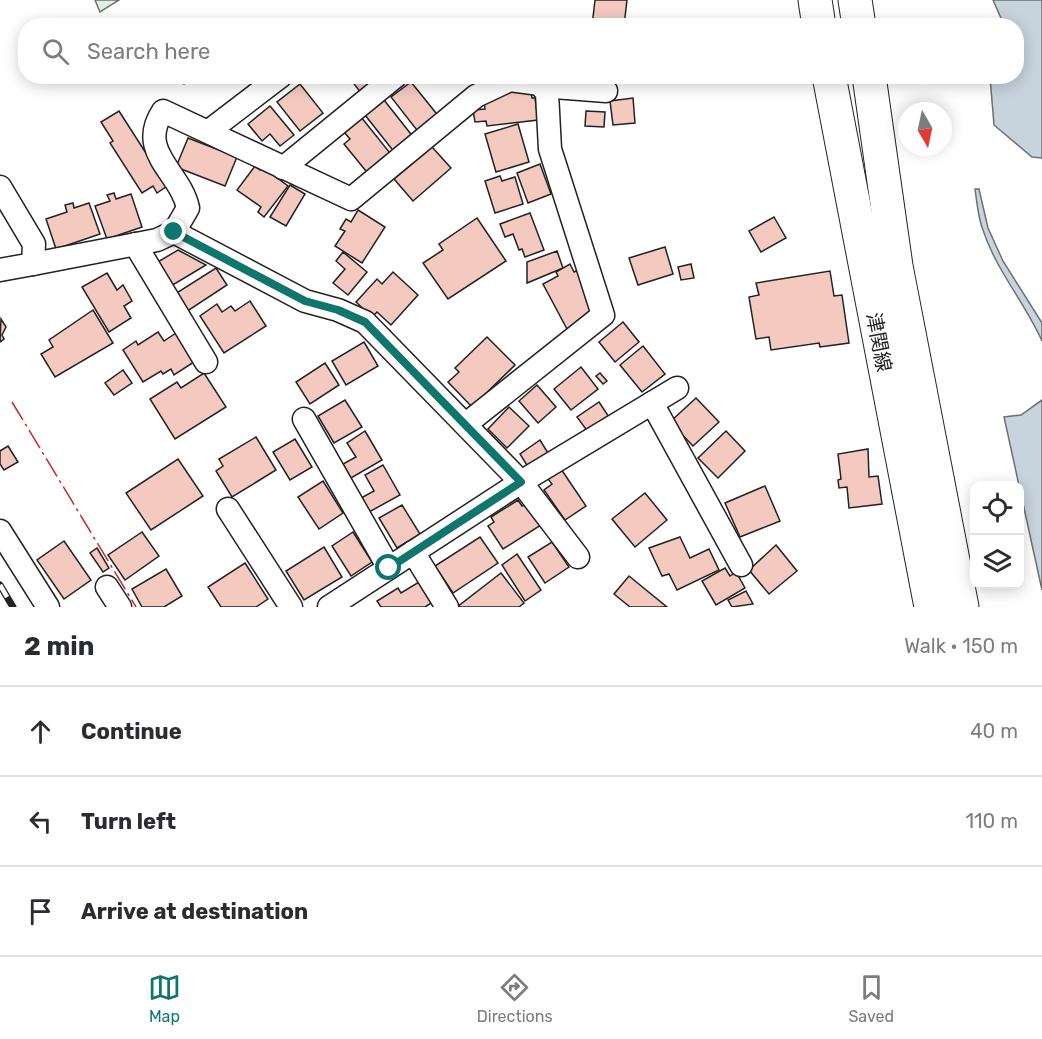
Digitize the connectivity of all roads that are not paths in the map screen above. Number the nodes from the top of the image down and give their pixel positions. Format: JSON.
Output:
{"nodes":[{"id":1,"x":815,"y":0,"type":"edge"},
{"id":2,"x":855,"y":0,"type":"edge"},
{"id":3,"x":818,"y":18,"type":"edge"},
{"id":4,"x":858,"y":18,"type":"edge"},
{"id":5,"x":271,"y":84,"type":"edge"},
{"id":6,"x":386,"y":84,"type":"edge"},
{"id":7,"x":502,"y":84,"type":"edge"},
{"id":8,"x":540,"y":84,"type":"edge"},
{"id":9,"x":831,"y":84,"type":"edge"},
{"id":10,"x":870,"y":84,"type":"edge"},
{"id":11,"x":544,"y":89,"type":"junction"},
{"id":12,"x":606,"y":91,"type":"dead end"},
{"id":13,"x":209,"y":131,"type":"junction"},
{"id":14,"x":283,"y":168,"type":"junction"},
{"id":15,"x":0,"y":187,"type":"edge"},
{"id":16,"x":174,"y":232,"type":"junction"},
{"id":17,"x":135,"y":244,"type":"junction"},
{"id":18,"x":33,"y":264,"type":"junction"},
{"id":19,"x":0,"y":270,"type":"edge"},
{"id":20,"x":206,"y":362,"type":"dead end"},
{"id":21,"x":677,"y":388,"type":"dead end"},
{"id":22,"x":652,"y":403,"type":"junction"},
{"id":23,"x":304,"y":419,"type":"dead end"},
{"id":24,"x":466,"y":424,"type":"junction"},
{"id":25,"x":521,"y":482,"type":"junction"},
{"id":26,"x":228,"y":509,"type":"dead end"},
{"id":27,"x":0,"y":531,"type":"edge"},
{"id":28,"x":413,"y":552,"type":"junction"},
{"id":29,"x":578,"y":557,"type":"dead end"},
{"id":30,"x":741,"y":565,"type":"dead end"},
{"id":31,"x":389,"y":568,"type":"junction"},
{"id":32,"x":107,"y":587,"type":"dead end"},
{"id":33,"x":342,"y":603,"type":"edge"},
{"id":34,"x":48,"y":607,"type":"edge"},
{"id":35,"x":120,"y":607,"type":"edge"},
{"id":36,"x":291,"y":607,"type":"edge"},
{"id":37,"x":447,"y":607,"type":"edge"},
{"id":38,"x":931,"y":607,"type":"edge"},
{"id":39,"x":962,"y":607,"type":"edge"}],
"edges":[{"from":1,"to":3,"type":"main road"},
{"from":2,"to":4,"type":"main road"},
{"from":5,"to":13,"type":"street"},
{"from":6,"to":14,"type":"street"},
{"from":7,"to":14,"type":"street"},
{"from":8,"to":11,"type":"street"},
{"from":9,"to":38,"type":"main road","name":"津関線"},
{"from":10,"to":39,"type":"main road","name":"津関線"},
{"from":11,"to":12,"type":"street"},
{"from":11,"to":24,"type":"street"},
{"from":13,"to":14,"type":"street"},
{"from":13,"to":16,"type":"street"},
{"from":15,"to":18,"type":"street"},
{"from":16,"to":17,"type":"street"},
{"from":16,"to":24,"type":"street"},
{"from":17,"to":18,"type":"street"},
{"from":17,"to":20,"type":"street"},
{"from":18,"to":19,"type":"street"},
{"from":21,"to":22,"type":"street"},
{"from":22,"to":25,"type":"street"},
{"from":22,"to":30,"type":"street"},
{"from":23,"to":31,"type":"street"},
{"from":24,"to":25,"type":"street"},
{"from":25,"to":28,"type":"street"},
{"from":25,"to":29,"type":"street"},
{"from":26,"to":36,"type":"street"},
{"from":27,"to":34,"type":"street"},
{"from":28,"to":31,"type":"street"},
{"from":28,"to":37,"type":"street"},
{"from":31,"to":33,"type":"street"},
{"from":32,"to":35,"type":"street"}]}
